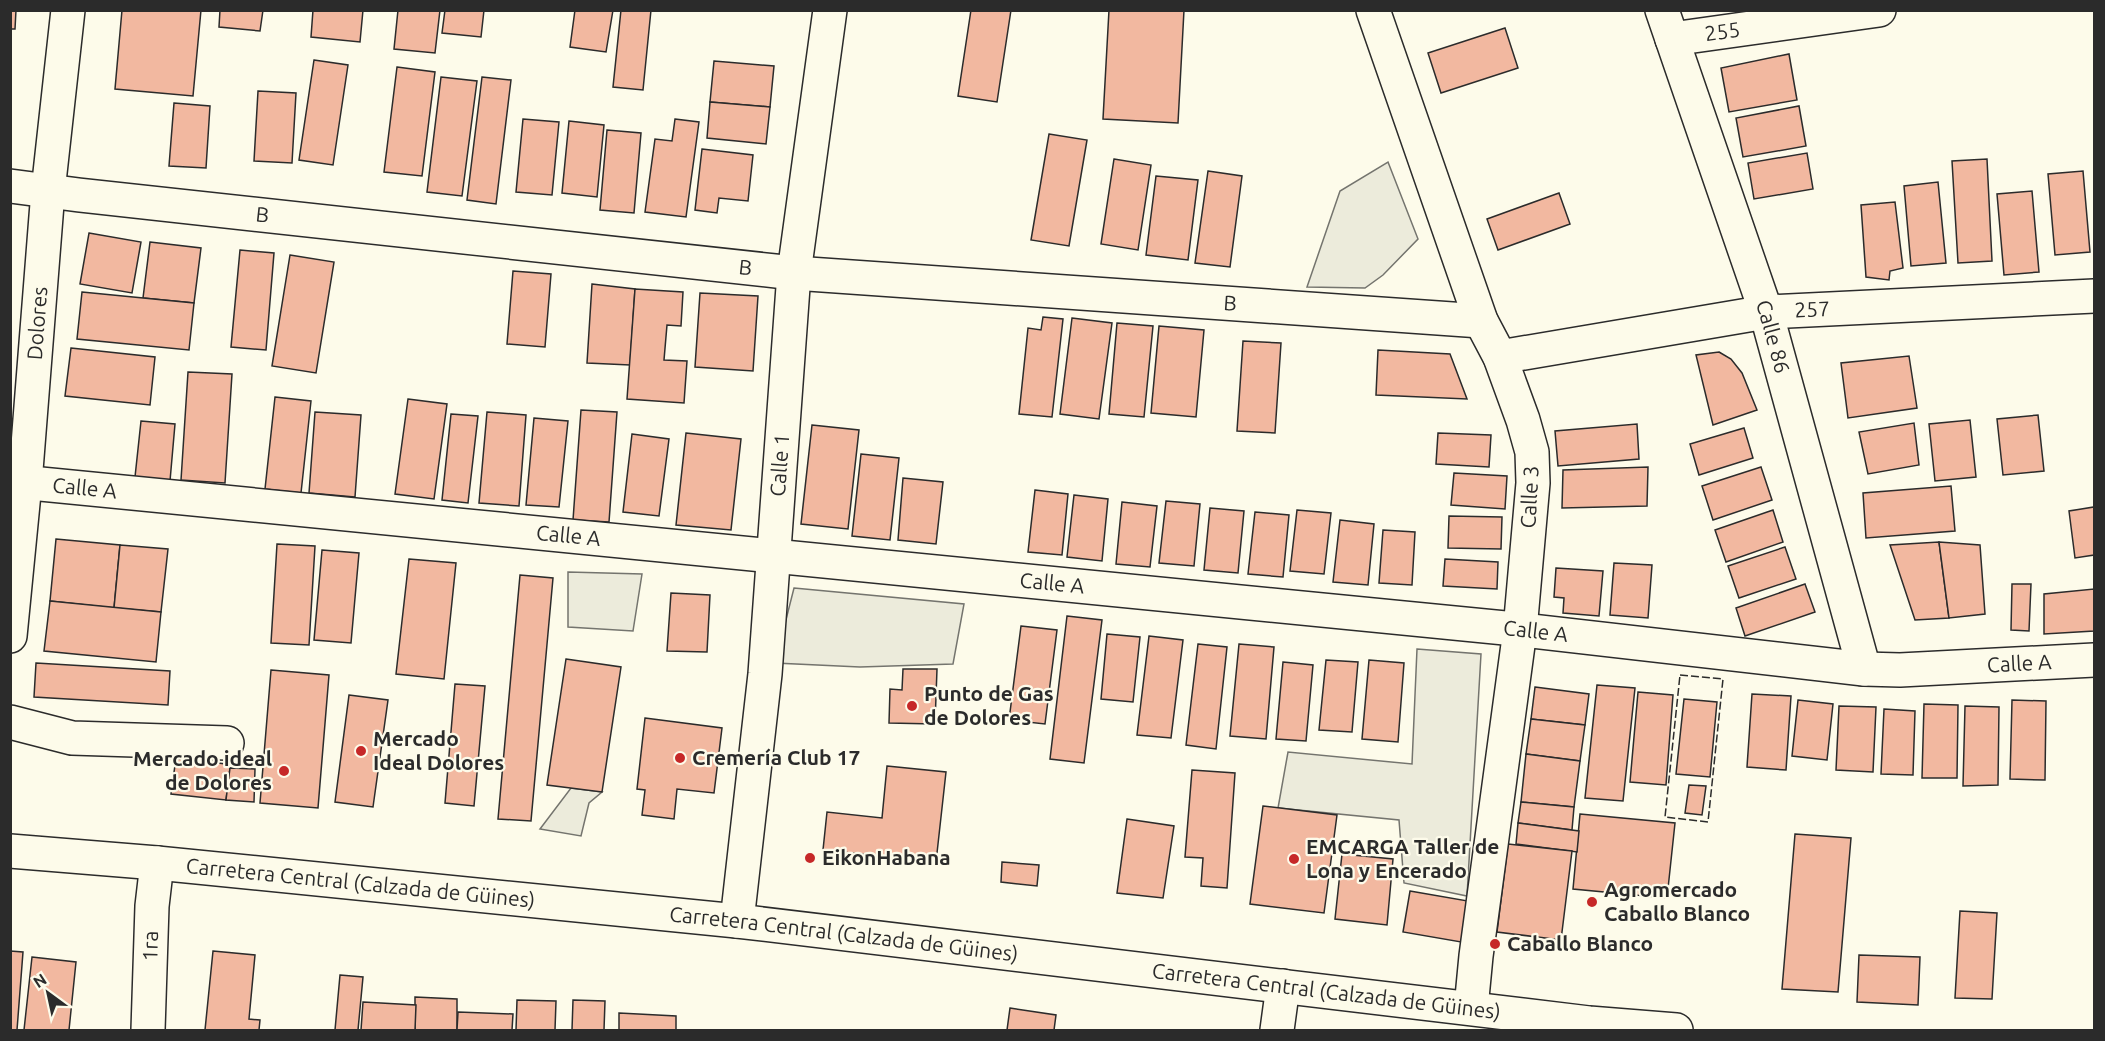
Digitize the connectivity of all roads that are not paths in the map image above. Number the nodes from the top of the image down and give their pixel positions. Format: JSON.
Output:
{"nodes":[{"id":1,"x":68,"y":10,"type":"edge"},
{"id":2,"x":830,"y":10,"type":"edge"},
{"id":3,"x":1373,"y":10,"type":"edge"},
{"id":4,"x":1879,"y":10,"type":"edge"},
{"id":5,"x":1667,"y":25,"type":"edge"},
{"id":6,"x":10,"y":186,"type":"edge"},
{"id":7,"x":48,"y":192,"type":"junction"},
{"id":8,"x":794,"y":273,"type":"junction"},
{"id":9,"x":2094,"y":296,"type":"edge"},
{"id":10,"x":1766,"y":312,"type":"junction"},
{"id":11,"x":1480,"y":321,"type":"junction"},
{"id":12,"x":1500,"y":357,"type":"junction"},
{"id":13,"x":18,"y":482,"type":"edge"},
{"id":14,"x":775,"y":557,"type":"junction"},
{"id":15,"x":1520,"y":630,"type":"junction"},
{"id":16,"x":10,"y":636,"type":"edge"},
{"id":17,"x":2094,"y":660,"type":"edge"},
{"id":18,"x":1864,"y":669,"type":"junction"},
{"id":19,"x":10,"y":722,"type":"edge"},
{"id":20,"x":227,"y":743,"type":"dead end"},
{"id":21,"x":10,"y":850,"type":"edge"},
{"id":22,"x":157,"y":863,"type":"junction"},
{"id":23,"x":737,"y":921,"type":"junction"},
{"id":24,"x":1283,"y":986,"type":"junction"},
{"id":25,"x":1471,"y":1008,"type":"junction"},
{"id":26,"x":1588,"y":1027,"type":"edge"},
{"id":27,"x":148,"y":1030,"type":"edge"},
{"id":28,"x":1277,"y":1030,"type":"edge"},
{"id":29,"x":1676,"y":1030,"type":"edge"}],
"edges":[{"from":1,"to":7,"type":"street","name":"Dolores"},
{"from":2,"to":8,"type":"street","name":"Calle 1"},
{"from":3,"to":11,"type":"street","name":"Calle 3"},
{"from":4,"to":5,"type":"street","name":"255"},
{"from":5,"to":10,"type":"street","name":"Calle 86"},
{"from":6,"to":7,"type":"street","name":"B"},
{"from":7,"to":8,"type":"street","name":"B"},
{"from":7,"to":13,"type":"street","name":"Dolores"},
{"from":8,"to":11,"type":"street","name":"B"},
{"from":8,"to":14,"type":"street","name":"Calle 1"},
{"from":9,"to":10,"type":"street","name":"257"},
{"from":10,"to":12,"type":"street","name":"257"},
{"from":10,"to":18,"type":"street","name":"Calle 86"},
{"from":11,"to":12,"type":"street","name":"Calle 3"},
{"from":12,"to":15,"type":"street","name":"Calle 3"},
{"from":13,"to":14,"type":"street","name":"Calle A"},
{"from":13,"to":16,"type":"street","name":"Dolores"},
{"from":14,"to":15,"type":"street","name":"Calle A"},
{"from":14,"to":23,"type":"street","name":"Calle 1"},
{"from":15,"to":18,"type":"street","name":"Calle A"},
{"from":15,"to":25,"type":"street","name":"Calle 3"},
{"from":17,"to":18,"type":"street","name":"Calle A"},
{"from":19,"to":20,"type":"street"},
{"from":21,"to":22,"type":"street","name":"Carretera Central (Calzada de Güines)"},
{"from":22,"to":23,"type":"street","name":"Carretera Central (Calzada de Güines)"},
{"from":22,"to":27,"type":"street","name":"1ra"},
{"from":23,"to":24,"type":"street","name":"Carretera Central (Calzada de Güines)"},
{"from":24,"to":25,"type":"street","name":"Carretera Central (Calzada de Güines)"},
{"from":24,"to":28,"type":"street"},
{"from":25,"to":26,"type":"street","name":"Carretera Central (Calzada de Güines)"},
{"from":26,"to":29,"type":"street","name":"Carretera Central (Calzada de Güines)"}]}
